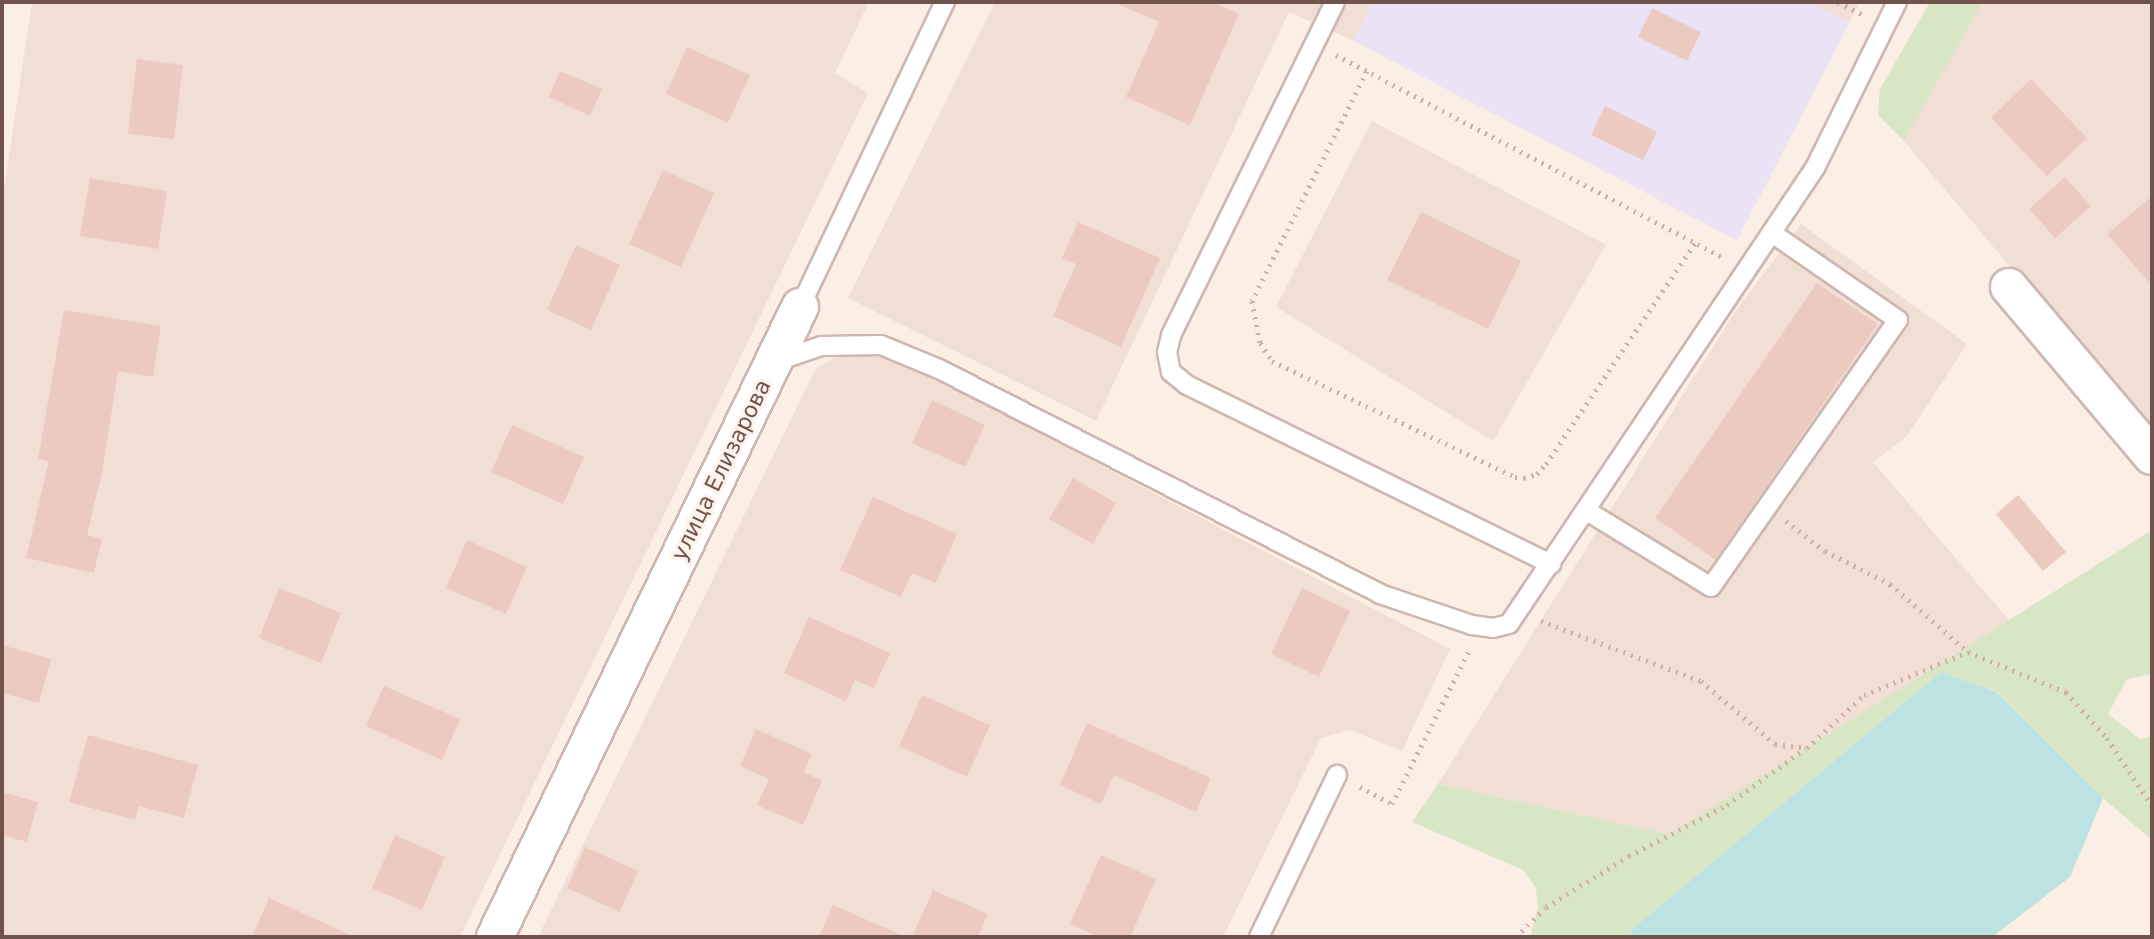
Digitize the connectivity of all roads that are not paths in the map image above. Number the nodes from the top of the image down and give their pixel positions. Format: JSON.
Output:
{"nodes":[{"id":1,"x":945,"y":2,"type":"edge"},
{"id":2,"x":1335,"y":2,"type":"edge"},
{"id":3,"x":1897,"y":2,"type":"edge"},
{"id":4,"x":1772,"y":233,"type":"junction"},
{"id":5,"x":2009,"y":287,"type":"dead end"},
{"id":6,"x":800,"y":307,"type":"joint"},
{"id":7,"x":774,"y":362,"type":"junction"},
{"id":8,"x":2152,"y":456,"type":"edge"},
{"id":9,"x":1587,"y":511,"type":"junction"},
{"id":10,"x":1551,"y":564,"type":"junction"},
{"id":11,"x":1337,"y":775,"type":"road end"},
{"id":12,"x":495,"y":937,"type":"edge"},
{"id":13,"x":1259,"y":937,"type":"edge"}],
"edges":[{"from":1,"to":6,"type":"lane","name":"улица Елизарова"},
{"from":2,"to":10,"type":"lane"},
{"from":3,"to":4,"type":"lane"},
{"from":4,"to":9,"type":"lane"},
{"from":4,"to":9,"type":"lane"},
{"from":5,"to":8,"type":"street"},
{"from":6,"to":7,"type":"street","name":"улица Елизарова"},
{"from":7,"to":10,"type":"lane"},
{"from":7,"to":12,"type":"street","name":"улица Елизарова"},
{"from":9,"to":10,"type":"lane"},
{"from":11,"to":13,"type":"lane"}]}
